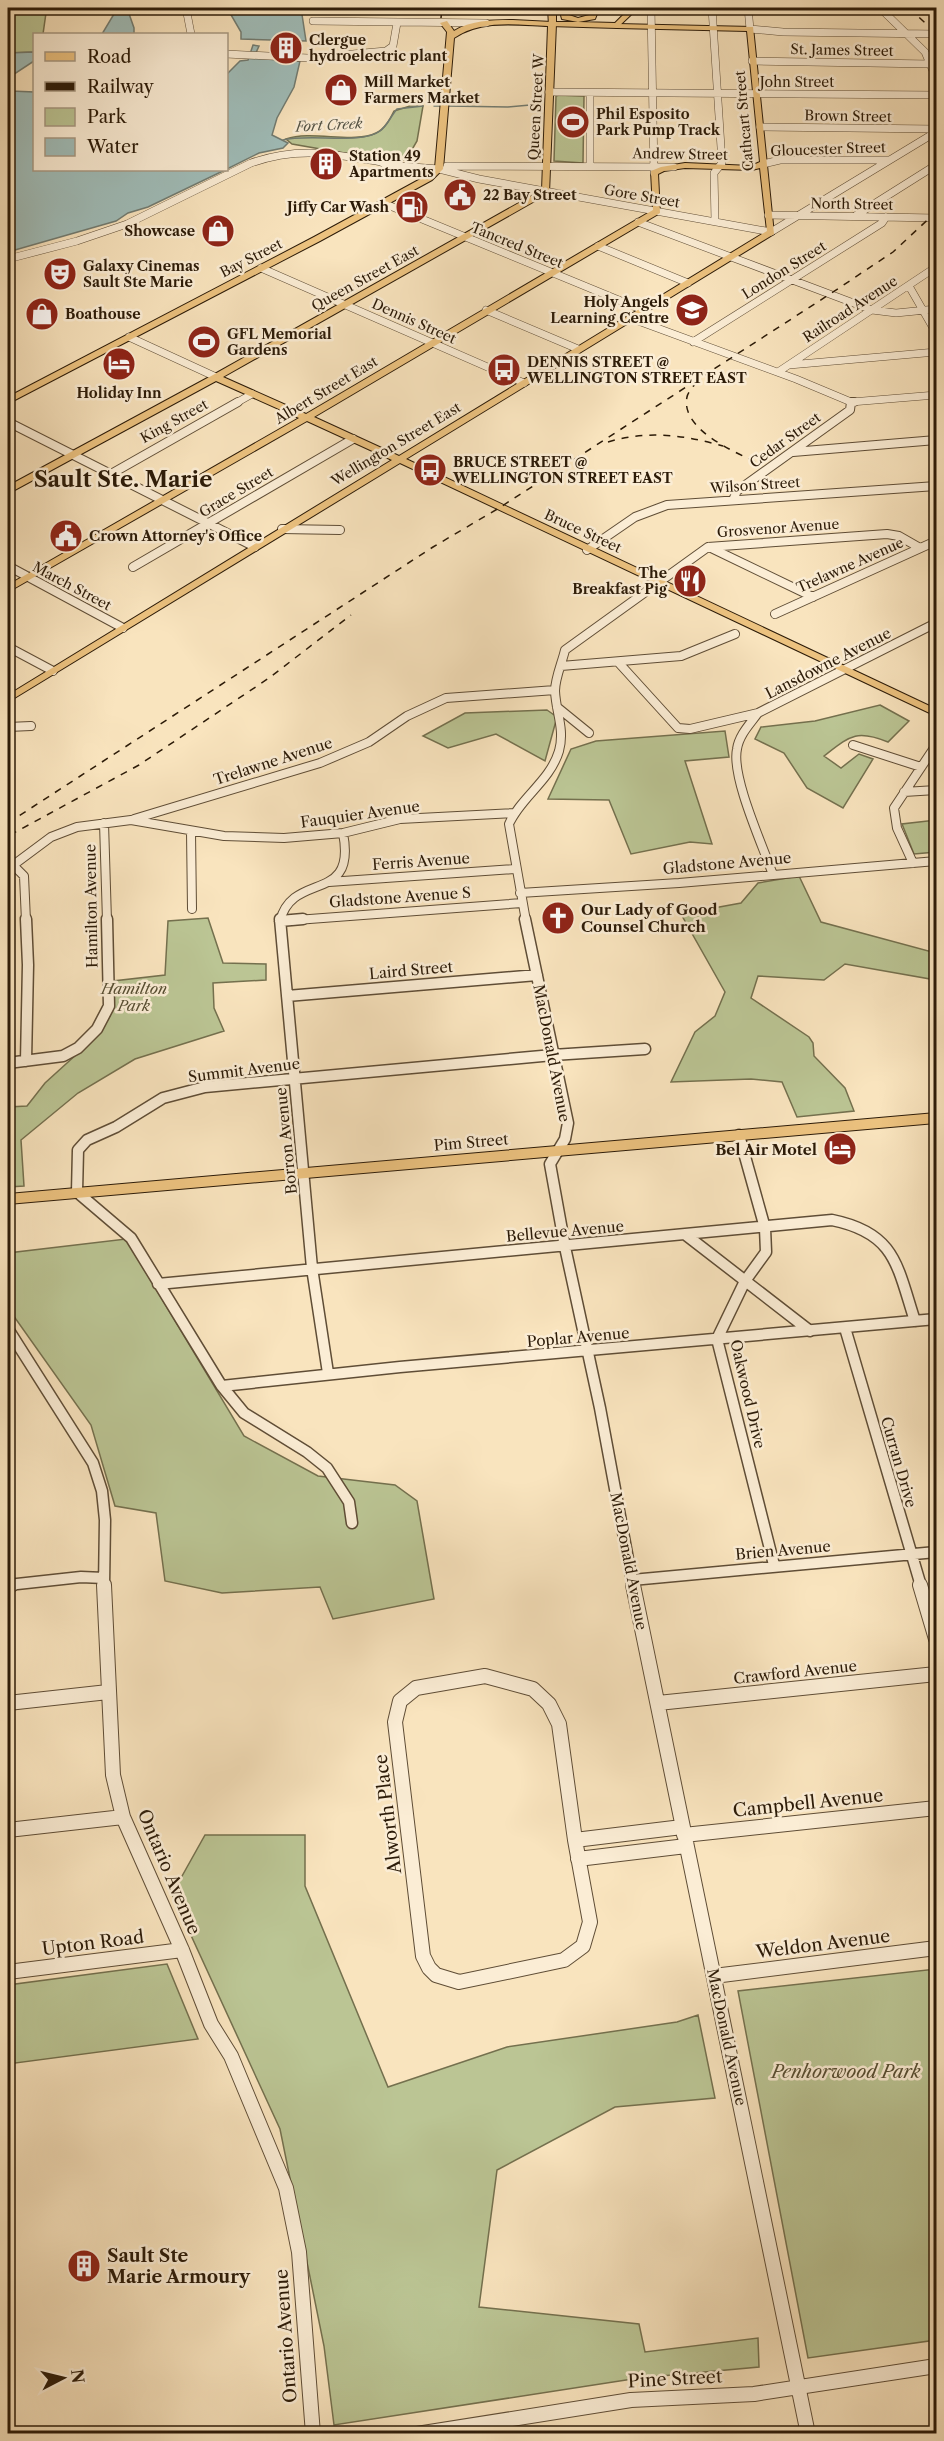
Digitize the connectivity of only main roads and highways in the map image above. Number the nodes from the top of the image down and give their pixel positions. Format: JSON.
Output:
{"nodes":[{"id":1,"x":551,"y":8,"type":"edge"},
{"id":2,"x":563,"y":8,"type":"edge"},
{"id":3,"x":590,"y":8,"type":"edge"},
{"id":4,"x":634,"y":8,"type":"edge"},
{"id":5,"x":603,"y":15,"type":"dead end"},
{"id":6,"x":444,"y":23,"type":"road end"},
{"id":7,"x":519,"y":24,"type":"junction"},
{"id":8,"x":552,"y":24,"type":"junction"},
{"id":9,"x":599,"y":26,"type":"junction"},
{"id":10,"x":617,"y":26,"type":"junction"},
{"id":11,"x":451,"y":38,"type":"junction"},
{"id":12,"x":420,"y":167,"type":"road end"},
{"id":13,"x":763,"y":168,"type":"junction"},
{"id":14,"x":429,"y":178,"type":"junction"},
{"id":15,"x":546,"y":191,"type":"joint"},
{"id":16,"x":657,"y":211,"type":"joint"},
{"id":17,"x":771,"y":232,"type":"joint"},
{"id":18,"x":216,"y":377,"type":"junction"},
{"id":19,"x":8,"y":400,"type":"edge"},
{"id":20,"x":306,"y":418,"type":"junction"},
{"id":21,"x":416,"y":448,"type":"junction"},
{"id":22,"x":398,"y":459,"type":"junction"},
{"id":23,"x":419,"y":469,"type":"junction"},
{"id":24,"x":8,"y":490,"type":"edge"},
{"id":25,"x":8,"y":589,"type":"edge"},
{"id":26,"x":8,"y":699,"type":"edge"},
{"id":27,"x":936,"y":713,"type":"edge"},
{"id":28,"x":936,"y":1118,"type":"edge"},
{"id":29,"x":8,"y":1199,"type":"edge"}],
"edges":[{"from":1,"to":7,"type":"main road"},
{"from":1,"to":8,"type":"highway"},
{"from":2,"to":3,"type":"highway"},
{"from":4,"to":10,"type":"highway"},
{"from":5,"to":9,"type":"highway"},
{"from":6,"to":11,"type":"main road"},
{"from":7,"to":8,"type":"main road"},
{"from":7,"to":11,"type":"main road"},
{"from":8,"to":9,"type":"highway"},
{"from":8,"to":15,"type":"main road","name":"Queen Street W"},
{"from":9,"to":10,"type":"highway"},
{"from":10,"to":13,"type":"main road","name":"Cathcart Street"},
{"from":11,"to":14,"type":"main road","name":"Bay Street"},
{"from":12,"to":14,"type":"main road"},
{"from":13,"to":16,"type":"main road","name":"Andrew Street"},
{"from":13,"to":17,"type":"main road","name":"Cathcart Street"},
{"from":14,"to":19,"type":"main road","name":"Bay Street"},
{"from":15,"to":18,"type":"main road","name":"Queen Street East"},
{"from":16,"to":20,"type":"main road","name":"Albert Street East"},
{"from":17,"to":21,"type":"main road","name":"Wellington Street East"},
{"from":18,"to":20,"type":"main road","name":"Bruce Street"},
{"from":18,"to":24,"type":"main road","name":"Queen Street East"},
{"from":20,"to":22,"type":"main road","name":"Bruce Street"},
{"from":20,"to":25,"type":"main road","name":"Albert Street East"},
{"from":21,"to":22,"type":"main road","name":"Wellington Street East"},
{"from":21,"to":23,"type":"main road"},
{"from":22,"to":23,"type":"main road","name":"Bruce Street"},
{"from":22,"to":26,"type":"main road","name":"Wellington Street East"},
{"from":23,"to":27,"type":"main road","name":"Bruce Street"},
{"from":28,"to":29,"type":"main road","name":"Pim Street"}]}
